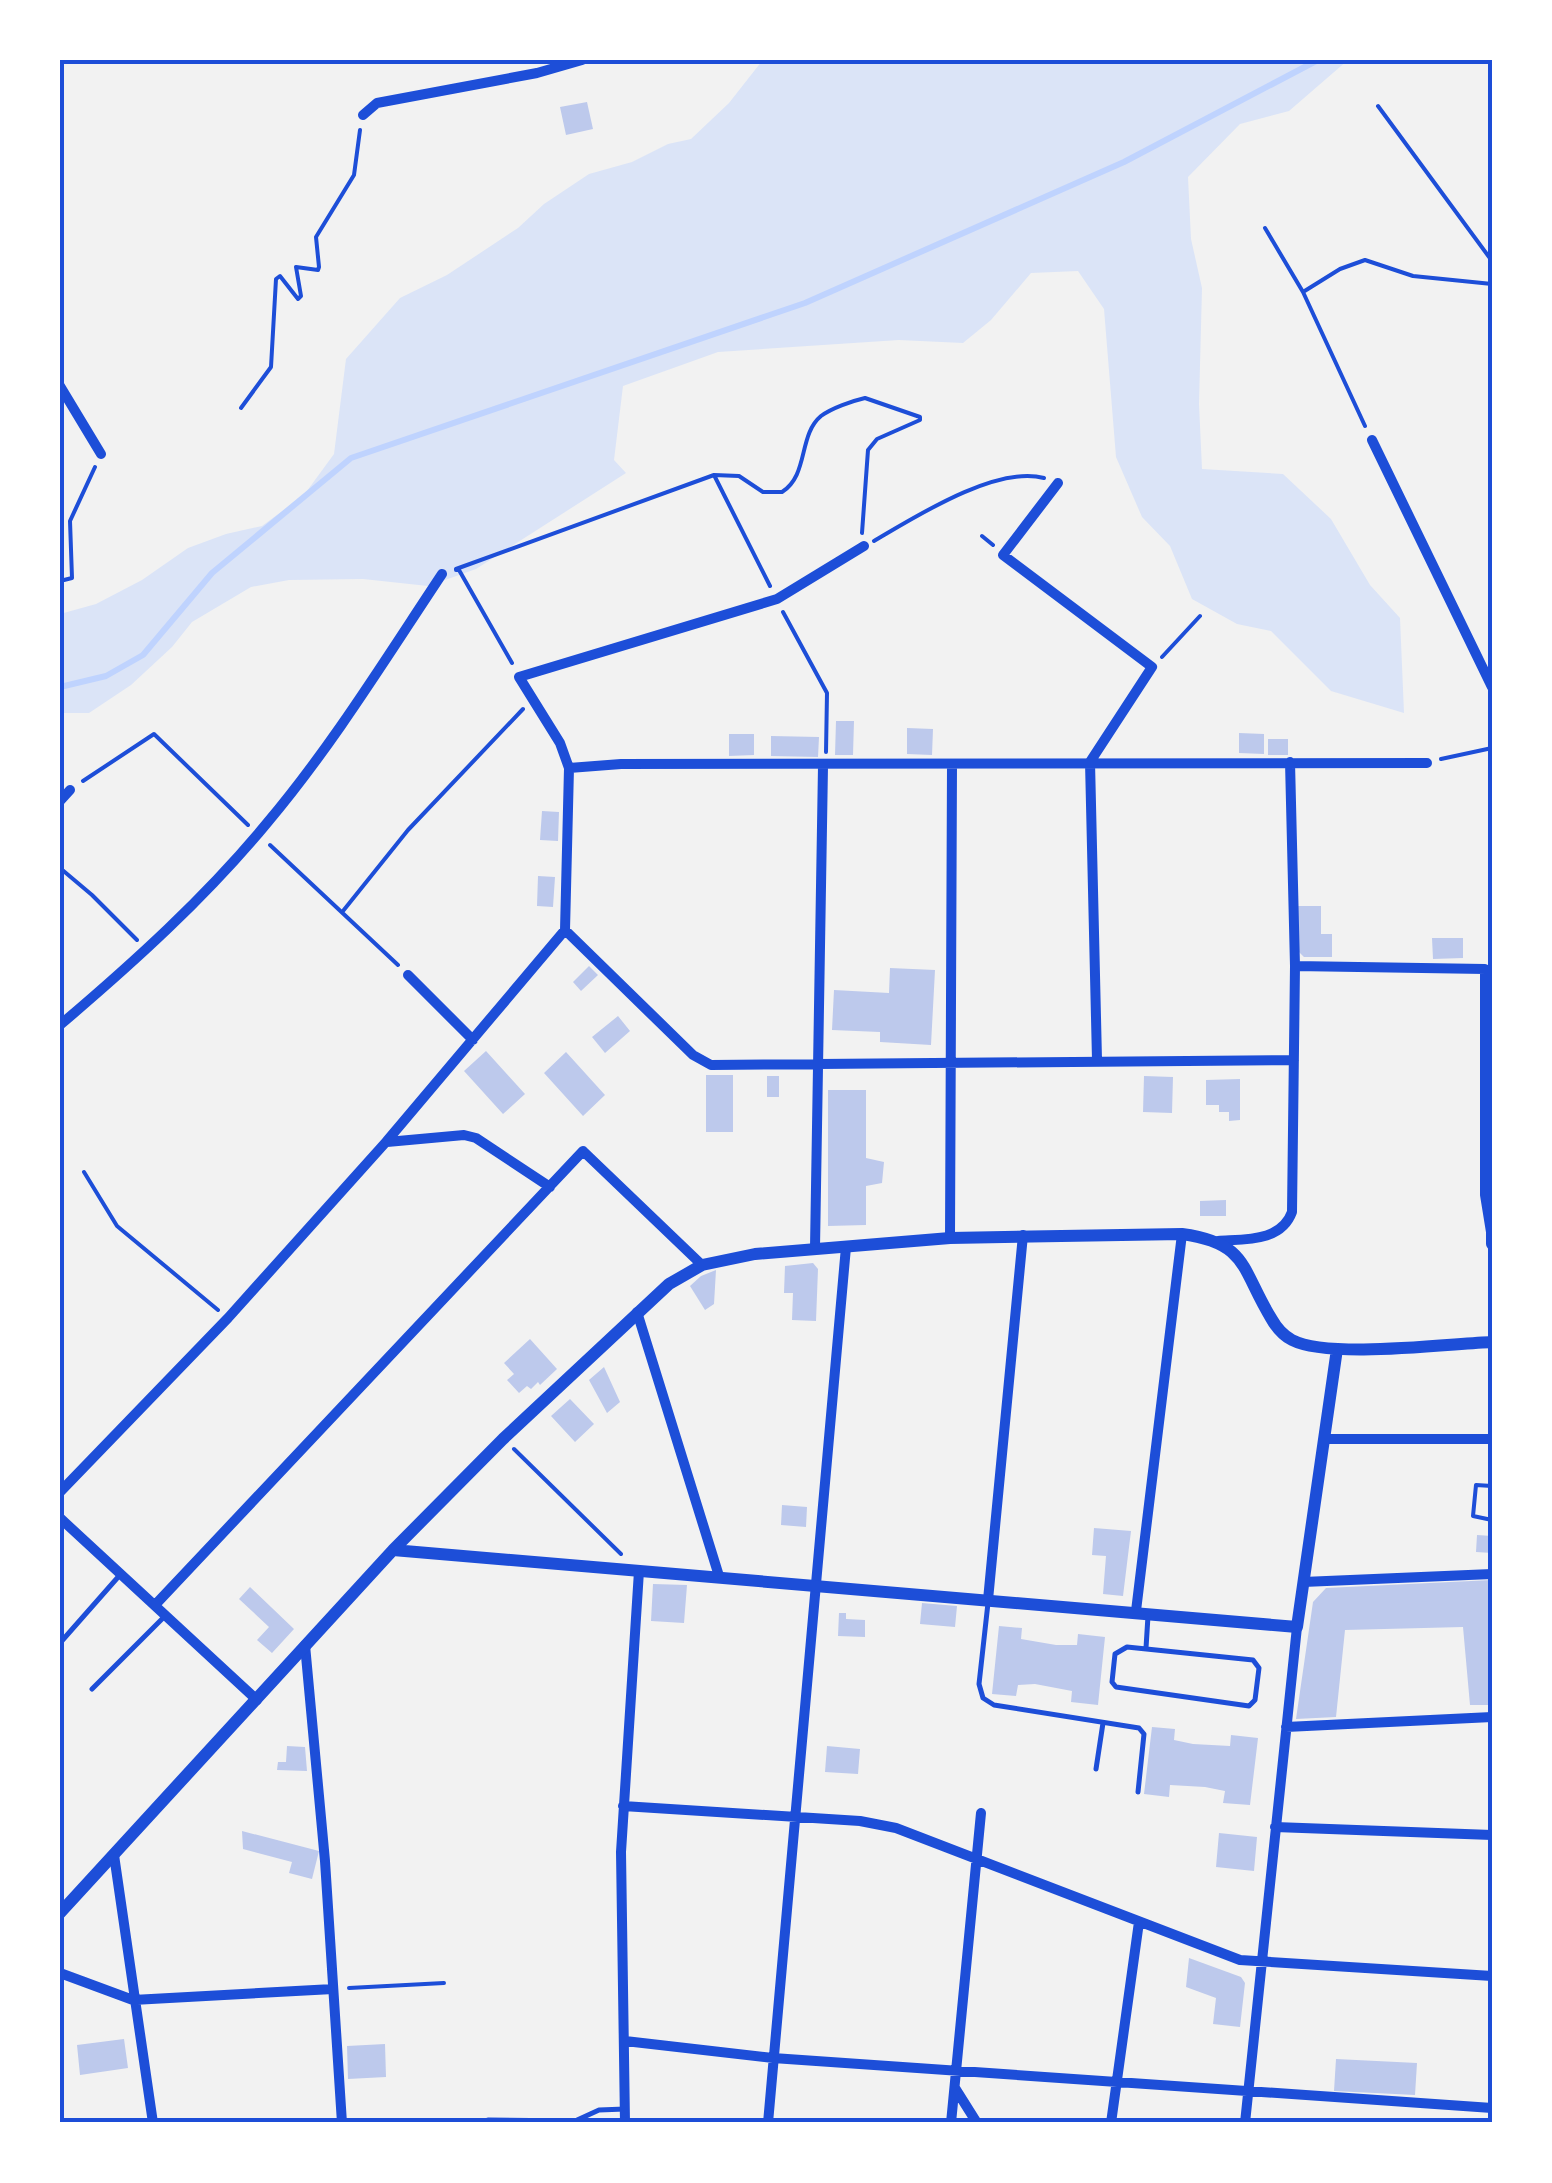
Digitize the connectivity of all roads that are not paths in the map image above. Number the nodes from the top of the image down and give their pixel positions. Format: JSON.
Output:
{"nodes":[{"id":1,"x":536,"y":60,"type":"edge"},
{"id":2,"x":582,"y":60,"type":"edge"},
{"id":3,"x":537,"y":73,"type":"junction"},
{"id":4,"x":363,"y":115,"type":"road end"},
{"id":5,"x":60,"y":386,"type":"edge"},
{"id":6,"x":1372,"y":440,"type":"road end"},
{"id":7,"x":101,"y":454,"type":"road end"},
{"id":8,"x":1058,"y":483,"type":"road end"},
{"id":9,"x":864,"y":546,"type":"road end"},
{"id":10,"x":442,"y":574,"type":"road end"},
{"id":11,"x":1492,"y":686,"type":"edge"},
{"id":12,"x":1090,"y":762,"type":"junction"},
{"id":13,"x":1290,"y":762,"type":"junction"},
{"id":14,"x":1427,"y":763,"type":"road end"},
{"id":15,"x":952,"y":765,"type":"junction"},
{"id":16,"x":822,"y":766,"type":"junction"},
{"id":17,"x":569,"y":768,"type":"junction"},
{"id":18,"x":70,"y":790,"type":"road end"},
{"id":19,"x":60,"y":801,"type":"edge"},
{"id":20,"x":565,"y":930,"type":"junction"},
{"id":21,"x":1295,"y":966,"type":"junction"},
{"id":22,"x":408,"y":976,"type":"road end"},
{"id":23,"x":60,"y":1025,"type":"edge"},
{"id":24,"x":473,"y":1040,"type":"junction"},
{"id":25,"x":1097,"y":1060,"type":"junction"},
{"id":26,"x":1294,"y":1060,"type":"junction"},
{"id":27,"x":949,"y":1062,"type":"junction"},
{"id":28,"x":817,"y":1064,"type":"junction"},
{"id":29,"x":1489,"y":1124,"type":"edge"},
{"id":30,"x":386,"y":1142,"type":"junction"},
{"id":31,"x":550,"y":1188,"type":"junction"},
{"id":32,"x":1182,"y":1234,"type":"junction"},
{"id":33,"x":1023,"y":1235,"type":"junction"},
{"id":34,"x":1492,"y":1236,"type":"edge"},
{"id":35,"x":950,"y":1238,"type":"junction"},
{"id":36,"x":1218,"y":1241,"type":"junction"},
{"id":37,"x":846,"y":1247,"type":"junction"},
{"id":38,"x":815,"y":1248,"type":"junction"},
{"id":39,"x":702,"y":1265,"type":"junction"},
{"id":40,"x":637,"y":1312,"type":"junction"},
{"id":41,"x":1492,"y":1342,"type":"edge"},
{"id":42,"x":1336,"y":1349,"type":"junction"},
{"id":43,"x":1324,"y":1439,"type":"junction"},
{"id":44,"x":1492,"y":1439,"type":"edge"},
{"id":45,"x":60,"y":1492,"type":"edge"},
{"id":46,"x":60,"y":1518,"type":"edge"},
{"id":47,"x":392,"y":1550,"type":"junction"},
{"id":48,"x":639,"y":1572,"type":"junction"},
{"id":49,"x":121,"y":1574,"type":"junction"},
{"id":50,"x":1492,"y":1574,"type":"edge"},
{"id":51,"x":720,"y":1576,"type":"junction"},
{"id":52,"x":1303,"y":1582,"type":"junction"},
{"id":53,"x":816,"y":1585,"type":"junction"},
{"id":54,"x":988,"y":1600,"type":"junction"},
{"id":55,"x":154,"y":1605,"type":"junction"},
{"id":56,"x":1142,"y":1612,"type":"junction"},
{"id":57,"x":166,"y":1615,"type":"junction"},
{"id":58,"x":1296,"y":1627,"type":"junction"},
{"id":59,"x":60,"y":1643,"type":"edge"},
{"id":60,"x":305,"y":1645,"type":"junction"},
{"id":61,"x":1146,"y":1648,"type":"junction"},
{"id":62,"x":92,"y":1689,"type":"dead end"},
{"id":63,"x":256,"y":1700,"type":"junction"},
{"id":64,"x":1492,"y":1717,"type":"edge"},
{"id":65,"x":1103,"y":1723,"type":"junction"},
{"id":66,"x":1286,"y":1727,"type":"junction"},
{"id":67,"x":1096,"y":1769,"type":"dead end"},
{"id":68,"x":1138,"y":1792,"type":"dead end"},
{"id":69,"x":623,"y":1806,"type":"junction"},
{"id":70,"x":981,"y":1813,"type":"dead end"},
{"id":71,"x":795,"y":1818,"type":"junction"},
{"id":72,"x":1275,"y":1827,"type":"junction"},
{"id":73,"x":1492,"y":1835,"type":"edge"},
{"id":74,"x":114,"y":1855,"type":"junction"},
{"id":75,"x":978,"y":1857,"type":"junction"},
{"id":76,"x":60,"y":1912,"type":"edge"},
{"id":77,"x":1139,"y":1922,"type":"junction"},
{"id":78,"x":1260,"y":1961,"type":"junction"},
{"id":79,"x":60,"y":1973,"type":"edge"},
{"id":80,"x":1492,"y":1976,"type":"edge"},
{"id":81,"x":334,"y":1989,"type":"junction"},
{"id":82,"x":133,"y":2000,"type":"junction"},
{"id":83,"x":625,"y":2041,"type":"junction"},
{"id":84,"x":774,"y":2058,"type":"junction"},
{"id":85,"x":956,"y":2069,"type":"junction"},
{"id":86,"x":1116,"y":2084,"type":"junction"},
{"id":87,"x":954,"y":2088,"type":"junction"},
{"id":88,"x":1248,"y":2094,"type":"junction"},
{"id":89,"x":1492,"y":2108,"type":"edge"},
{"id":90,"x":625,"y":2109,"type":"junction"},
{"id":91,"x":488,"y":2120,"type":"dead end"},
{"id":92,"x":153,"y":2123,"type":"edge"},
{"id":93,"x":342,"y":2123,"type":"edge"},
{"id":94,"x":625,"y":2123,"type":"edge"},
{"id":95,"x":768,"y":2123,"type":"edge"},
{"id":96,"x":951,"y":2123,"type":"edge"},
{"id":97,"x":977,"y":2123,"type":"edge"},
{"id":98,"x":1112,"y":2123,"type":"edge"},
{"id":99,"x":1245,"y":2123,"type":"edge"}],
"edges":[{"from":1,"to":3,"type":"street"},
{"from":2,"to":3,"type":"street"},
{"from":3,"to":4,"type":"street"},
{"from":5,"to":7,"type":"street"},
{"from":6,"to":11,"type":"street"},
{"from":8,"to":12,"type":"street"},
{"from":9,"to":17,"type":"street"},
{"from":10,"to":23,"type":"street"},
{"from":12,"to":13,"type":"street"},
{"from":12,"to":15,"type":"street"},
{"from":12,"to":25,"type":"street"},
{"from":13,"to":14,"type":"street"},
{"from":13,"to":21,"type":"street"},
{"from":15,"to":16,"type":"street"},
{"from":15,"to":27,"type":"street"},
{"from":16,"to":17,"type":"street"},
{"from":16,"to":28,"type":"street"},
{"from":17,"to":20,"type":"street"},
{"from":18,"to":19,"type":"street"},
{"from":20,"to":24,"type":"street"},
{"from":20,"to":28,"type":"street"},
{"from":21,"to":26,"type":"street"},
{"from":21,"to":29,"type":"street"},
{"from":22,"to":24,"type":"street"},
{"from":24,"to":30,"type":"street"},
{"from":25,"to":26,"type":"street"},
{"from":25,"to":27,"type":"street"},
{"from":26,"to":36,"type":"street"},
{"from":27,"to":28,"type":"street"},
{"from":27,"to":35,"type":"street"},
{"from":28,"to":38,"type":"street"},
{"from":29,"to":34,"type":"street"},
{"from":30,"to":31,"type":"street"},
{"from":30,"to":45,"type":"street"},
{"from":31,"to":39,"type":"street"},
{"from":31,"to":55,"type":"street"},
{"from":32,"to":33,"type":"street"},
{"from":32,"to":36,"type":"street"},
{"from":32,"to":56,"type":"street"},
{"from":33,"to":35,"type":"street"},
{"from":33,"to":54,"type":"street"},
{"from":35,"to":37,"type":"street"},
{"from":36,"to":42,"type":"street"},
{"from":37,"to":38,"type":"street"},
{"from":37,"to":53,"type":"street"},
{"from":38,"to":39,"type":"street"},
{"from":39,"to":40,"type":"street"},
{"from":40,"to":47,"type":"street"},
{"from":40,"to":51,"type":"street"},
{"from":41,"to":42,"type":"street"},
{"from":42,"to":43,"type":"street"},
{"from":43,"to":44,"type":"street"},
{"from":43,"to":52,"type":"street"},
{"from":46,"to":49,"type":"street"},
{"from":47,"to":48,"type":"street"},
{"from":47,"to":60,"type":"street"},
{"from":48,"to":51,"type":"street"},
{"from":48,"to":69,"type":"street"},
{"from":49,"to":55,"type":"street"},
{"from":49,"to":59,"type":"lane"},
{"from":50,"to":52,"type":"street"},
{"from":51,"to":53,"type":"street"},
{"from":52,"to":58,"type":"street"},
{"from":53,"to":54,"type":"street"},
{"from":53,"to":71,"type":"street"},
{"from":54,"to":56,"type":"street"},
{"from":54,"to":65,"type":"lane"},
{"from":55,"to":57,"type":"street"},
{"from":56,"to":58,"type":"street"},
{"from":56,"to":61,"type":"lane"},
{"from":57,"to":62,"type":"lane"},
{"from":57,"to":63,"type":"street"},
{"from":58,"to":66,"type":"street"},
{"from":60,"to":63,"type":"street"},
{"from":60,"to":81,"type":"street"},
{"from":61,"to":61,"type":"lane"},
{"from":63,"to":74,"type":"street"},
{"from":64,"to":66,"type":"street"},
{"from":65,"to":67,"type":"lane"},
{"from":65,"to":68,"type":"lane"},
{"from":66,"to":72,"type":"street"},
{"from":69,"to":71,"type":"street"},
{"from":69,"to":83,"type":"street"},
{"from":70,"to":75,"type":"street"},
{"from":71,"to":75,"type":"street"},
{"from":71,"to":84,"type":"street"},
{"from":72,"to":73,"type":"street"},
{"from":72,"to":78,"type":"street"},
{"from":74,"to":76,"type":"street"},
{"from":74,"to":82,"type":"street"},
{"from":75,"to":77,"type":"street"},
{"from":75,"to":85,"type":"street"},
{"from":77,"to":78,"type":"street"},
{"from":77,"to":86,"type":"street"},
{"from":78,"to":80,"type":"street"},
{"from":78,"to":88,"type":"street"},
{"from":79,"to":82,"type":"street"},
{"from":81,"to":82,"type":"street"},
{"from":81,"to":93,"type":"street"},
{"from":82,"to":92,"type":"street"},
{"from":83,"to":84,"type":"street"},
{"from":83,"to":90,"type":"street"},
{"from":84,"to":85,"type":"street"},
{"from":84,"to":95,"type":"street"},
{"from":85,"to":86,"type":"street"},
{"from":85,"to":87,"type":"street"},
{"from":86,"to":88,"type":"street"},
{"from":86,"to":98,"type":"street"},
{"from":87,"to":96,"type":"street"},
{"from":87,"to":97,"type":"street"},
{"from":88,"to":89,"type":"street"},
{"from":88,"to":99,"type":"street"},
{"from":90,"to":91,"type":"lane"},
{"from":90,"to":94,"type":"street"}]}
